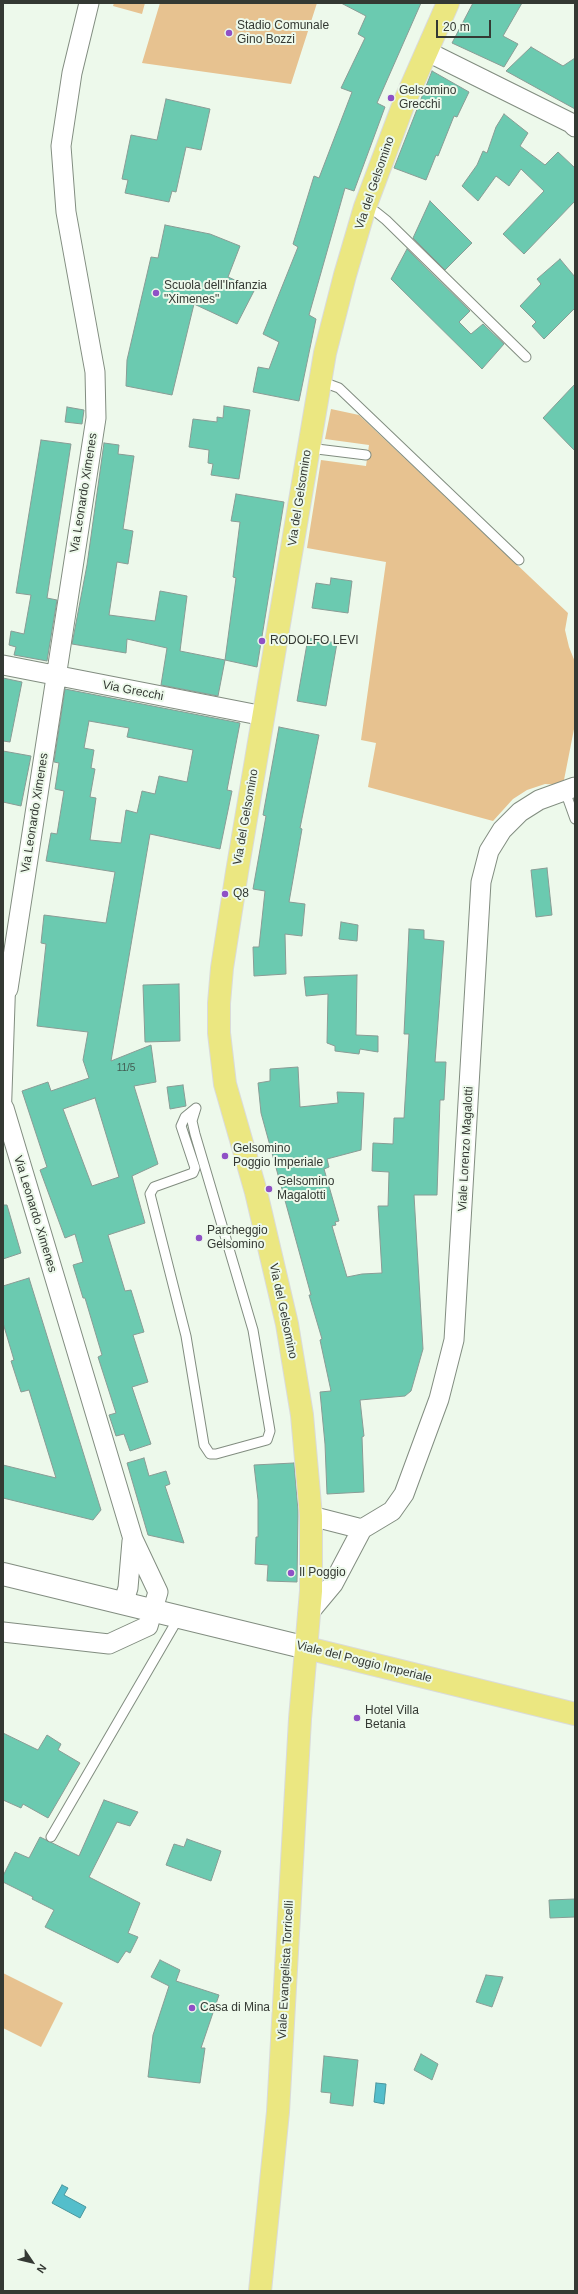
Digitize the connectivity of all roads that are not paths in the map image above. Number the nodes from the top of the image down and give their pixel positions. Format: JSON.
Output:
{"nodes":[{"id":1,"x":89,"y":3,"type":"edge"},
{"id":2,"x":448,"y":3,"type":"edge"},
{"id":3,"x":426,"y":50,"type":"junction"},
{"id":4,"x":574,"y":123,"type":"edge"},
{"id":5,"x":365,"y":207,"type":"junction"},
{"id":6,"x":526,"y":357,"type":"dead end"},
{"id":7,"x":320,"y":381,"type":"junction"},
{"id":8,"x":308,"y":448,"type":"junction"},
{"id":9,"x":366,"y":455,"type":"dead end"},
{"id":10,"x":519,"y":560,"type":"dead end"},
{"id":11,"x":3,"y":665,"type":"edge"},
{"id":12,"x":57,"y":676,"type":"junction"},
{"id":13,"x":264,"y":716,"type":"junction"},
{"id":14,"x":570,"y":789,"type":"edge"},
{"id":15,"x":575,"y":819,"type":"edge"},
{"id":16,"x":8,"y":989,"type":"joint"},
{"id":17,"x":4,"y":1108,"type":"edge"},
{"id":18,"x":216,"y":1454,"type":"joint"},
{"id":19,"x":311,"y":1516,"type":"junction"},
{"id":20,"x":362,"y":1529,"type":"junction"},
{"id":21,"x":133,"y":1539,"type":"junction"},
{"id":22,"x":3,"y":1574,"type":"edge"},
{"id":23,"x":123,"y":1604,"type":"junction"},
{"id":24,"x":154,"y":1610,"type":"junction"},
{"id":25,"x":308,"y":1614,"type":"junction"},
{"id":26,"x":180,"y":1615,"type":"junction"},
{"id":27,"x":3,"y":1632,"type":"edge"},
{"id":28,"x":307,"y":1648,"type":"junction"},
{"id":29,"x":575,"y":1714,"type":"edge"},
{"id":30,"x":50,"y":1837,"type":"dead end"},
{"id":31,"x":260,"y":2291,"type":"edge"}],
"edges":[{"from":1,"to":12,"type":"street","name":"Via Leonardo Ximenes"},
{"from":2,"to":3,"type":"main road","name":"Via del Gelsomino"},
{"from":3,"to":4,"type":"street"},
{"from":3,"to":5,"type":"main road","name":"Via del Gelsomino"},
{"from":5,"to":6,"type":"lane"},
{"from":5,"to":7,"type":"main road","name":"Via del Gelsomino"},
{"from":7,"to":8,"type":"main road","name":"Via del Gelsomino"},
{"from":7,"to":10,"type":"lane"},
{"from":8,"to":9,"type":"lane"},
{"from":8,"to":13,"type":"main road","name":"Via del Gelsomino"},
{"from":11,"to":12,"type":"street","name":"Via Grecchi"},
{"from":12,"to":13,"type":"street","name":"Via Grecchi"},
{"from":12,"to":16,"type":"street","name":"Via Leonardo Ximenes"},
{"from":13,"to":19,"type":"main road","name":"Via del Gelsomino"},
{"from":14,"to":15,"type":"lane"},
{"from":14,"to":20,"type":"street","name":"Viale Lorenzo Magalotti"},
{"from":16,"to":17,"type":"street","name":"Via Leonardo Ximenes"},
{"from":17,"to":21,"type":"street","name":"Via Leonardo Ximenes"},
{"from":18,"to":18,"type":"lane"},
{"from":19,"to":20,"type":"street"},
{"from":19,"to":25,"type":"main road","name":"Via del Gelsomino"},
{"from":20,"to":25,"type":"street"},
{"from":21,"to":23,"type":"street","name":"Via Leonardo Ximenes"},
{"from":21,"to":24,"type":"street","name":"Via Leonardo Ximenes"},
{"from":22,"to":23,"type":"street","name":"Viale del Poggio Imperiale"},
{"from":23,"to":24,"type":"street","name":"Viale del Poggio Imperiale"},
{"from":24,"to":26,"type":"street","name":"Viale del Poggio Imperiale"},
{"from":24,"to":27,"type":"street"},
{"from":25,"to":28,"type":"main road","name":"Via del Gelsomino"},
{"from":26,"to":28,"type":"street","name":"Viale del Poggio Imperiale"},
{"from":26,"to":30,"type":"lane"},
{"from":28,"to":29,"type":"main road","name":"Viale del Poggio Imperiale"},
{"from":28,"to":31,"type":"main road","name":"Viale Evangelista Torricelli"}]}
